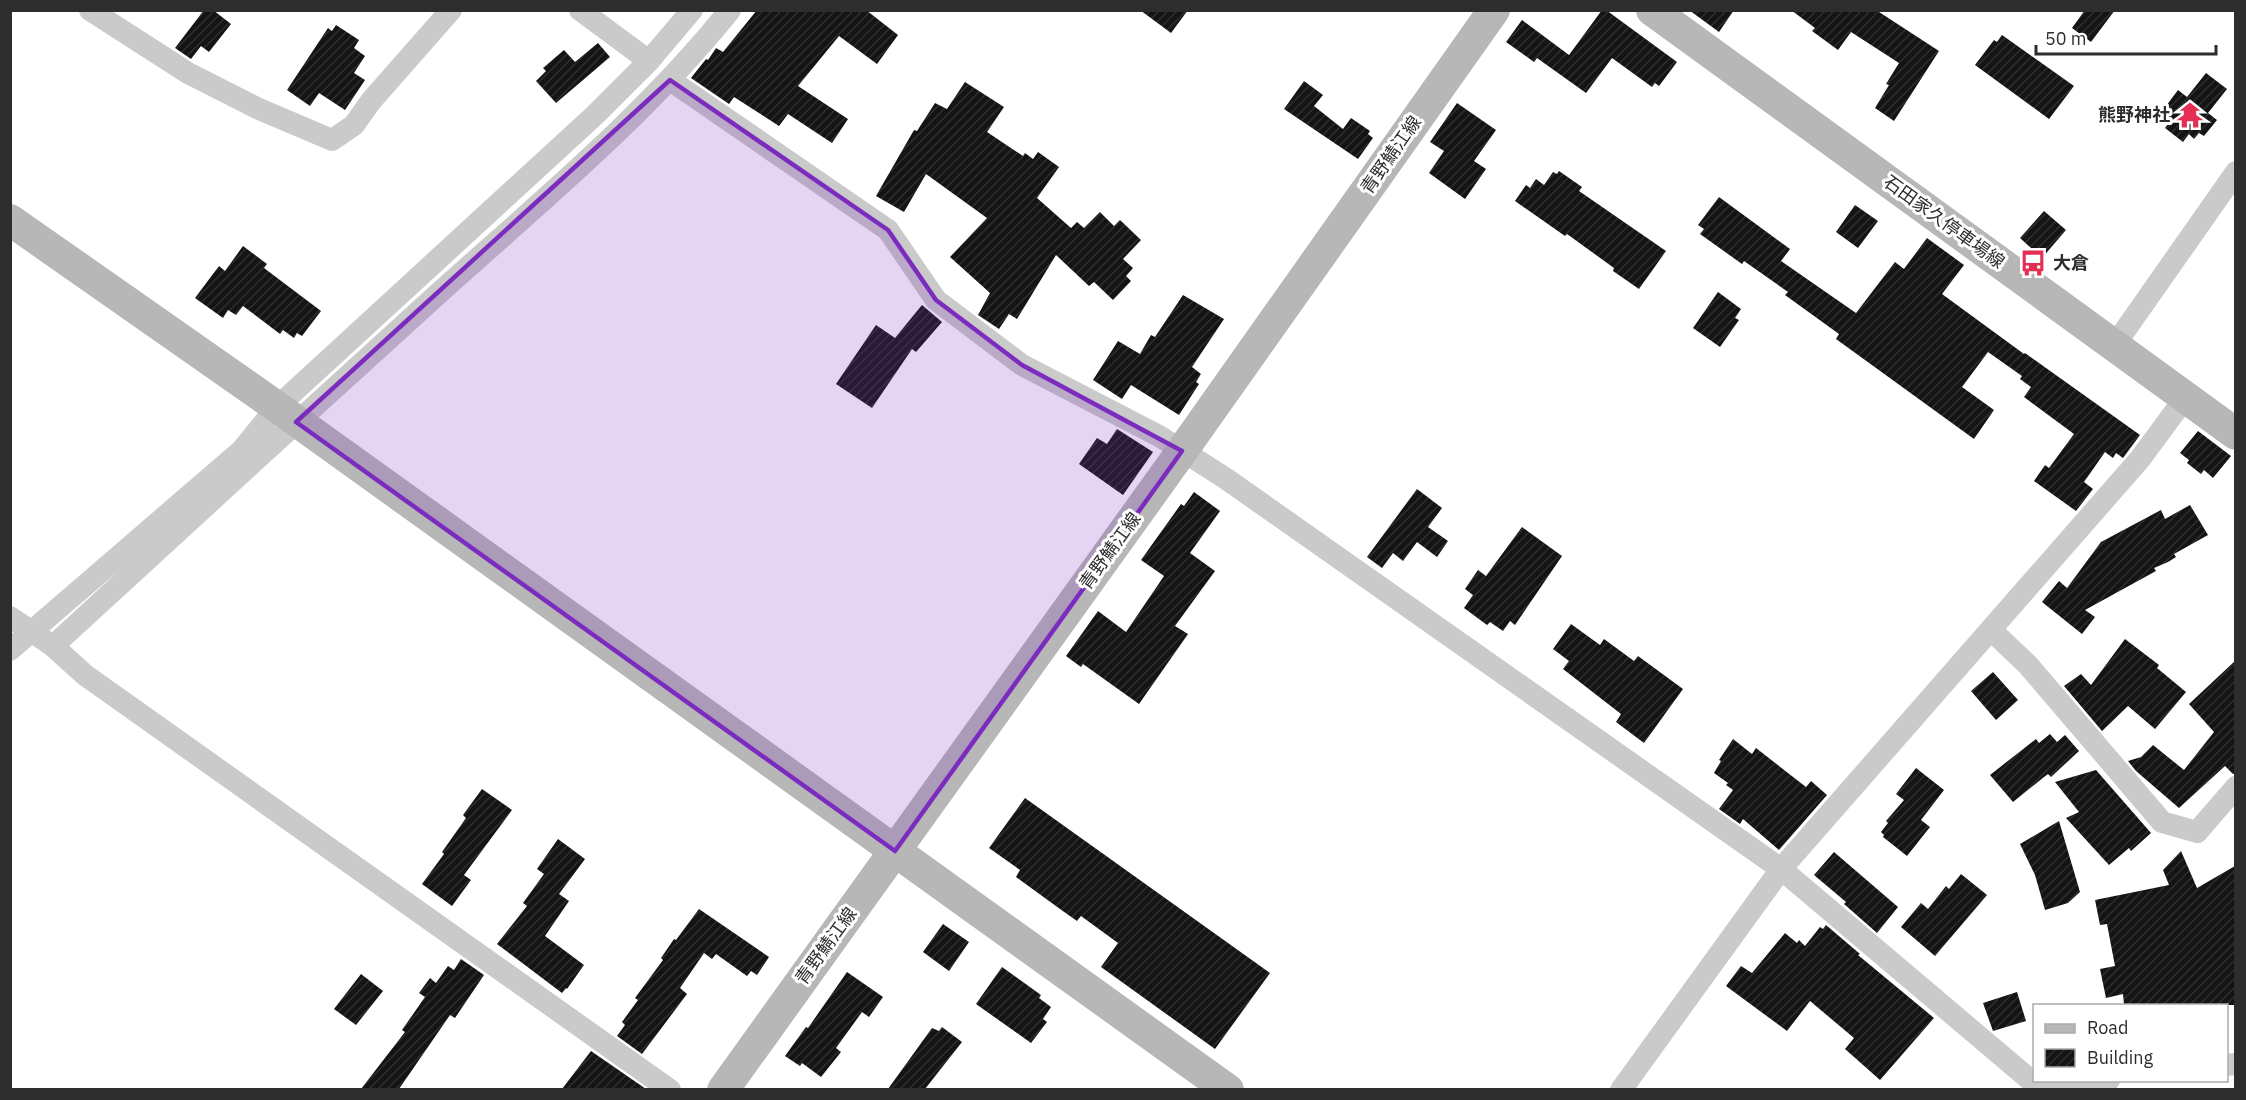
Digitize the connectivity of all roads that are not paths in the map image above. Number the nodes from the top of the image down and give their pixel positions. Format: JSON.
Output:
{"nodes":[{"id":1,"x":90,"y":10,"type":"edge"},
{"id":2,"x":451,"y":10,"type":"edge"},
{"id":3,"x":580,"y":10,"type":"edge"},
{"id":4,"x":692,"y":10,"type":"edge"},
{"id":5,"x":730,"y":10,"type":"edge"},
{"id":6,"x":1494,"y":10,"type":"edge"},
{"id":7,"x":1652,"y":10,"type":"edge"},
{"id":8,"x":649,"y":60,"type":"junction"},
{"id":9,"x":670,"y":80,"type":"junction"},
{"id":10,"x":2235,"y":172,"type":"edge"},
{"id":11,"x":10,"y":220,"type":"edge"},
{"id":12,"x":2114,"y":346,"type":"junction"},
{"id":13,"x":2185,"y":398,"type":"junction"},
{"id":14,"x":286,"y":415,"type":"junction"},
{"id":15,"x":2235,"y":434,"type":"edge"},
{"id":16,"x":1182,"y":451,"type":"junction"},
{"id":17,"x":10,"y":617,"type":"edge"},
{"id":18,"x":1991,"y":630,"type":"junction"},
{"id":19,"x":31,"y":632,"type":"junction"},
{"id":20,"x":53,"y":646,"type":"junction"},
{"id":21,"x":10,"y":650,"type":"edge"},
{"id":22,"x":2235,"y":787,"type":"edge"},
{"id":23,"x":895,"y":851,"type":"junction"},
{"id":24,"x":1781,"y":869,"type":"junction"},
{"id":25,"x":2094,"y":1082,"type":"edge"},
{"id":26,"x":670,"y":1089,"type":"edge"},
{"id":27,"x":723,"y":1089,"type":"edge"},
{"id":28,"x":1228,"y":1089,"type":"edge"},
{"id":29,"x":1621,"y":1089,"type":"edge"}],
"edges":[{"from":1,"to":2,"type":"street"},
{"from":3,"to":8,"type":"street"},
{"from":4,"to":8,"type":"street"},
{"from":5,"to":9,"type":"street"},
{"from":6,"to":16,"type":"main road","name":"青野鯖江線"},
{"from":7,"to":12,"type":"main road","name":"石田家久停車場線"},
{"from":8,"to":14,"type":"street"},
{"from":9,"to":14,"type":"street"},
{"from":9,"to":16,"type":"street"},
{"from":10,"to":12,"type":"street"},
{"from":11,"to":14,"type":"main road"},
{"from":12,"to":13,"type":"main road","name":"石田家久停車場線"},
{"from":13,"to":15,"type":"main road","name":"石田家久停車場線"},
{"from":13,"to":18,"type":"street"},
{"from":14,"to":19,"type":"street"},
{"from":14,"to":20,"type":"street"},
{"from":14,"to":23,"type":"main road"},
{"from":16,"to":23,"type":"main road","name":"青野鯖江線"},
{"from":16,"to":24,"type":"street"},
{"from":17,"to":19,"type":"street"},
{"from":18,"to":22,"type":"street"},
{"from":18,"to":24,"type":"street"},
{"from":19,"to":20,"type":"street"},
{"from":19,"to":21,"type":"street"},
{"from":20,"to":26,"type":"street"},
{"from":23,"to":27,"type":"main road","name":"青野鯖江線"},
{"from":23,"to":28,"type":"main road"},
{"from":24,"to":25,"type":"street"},
{"from":24,"to":29,"type":"street"}]}
